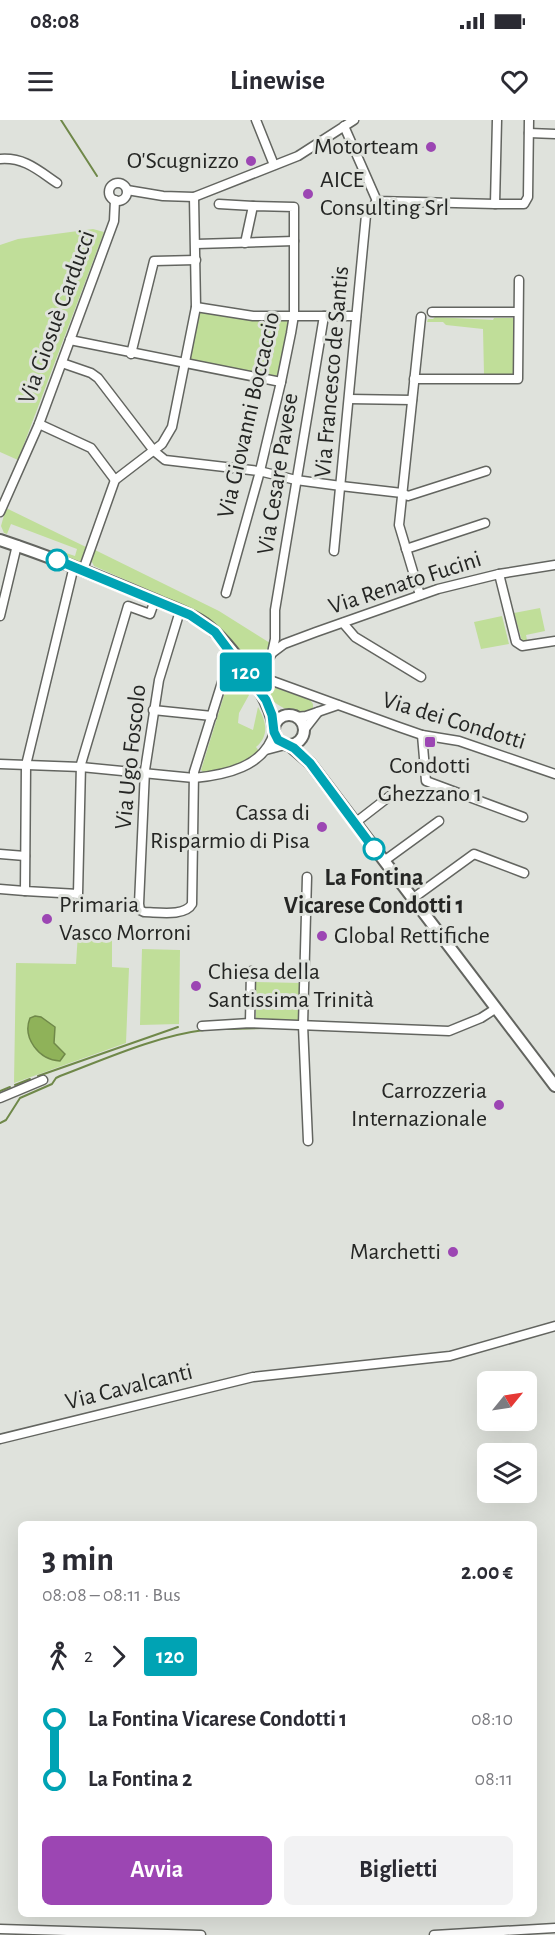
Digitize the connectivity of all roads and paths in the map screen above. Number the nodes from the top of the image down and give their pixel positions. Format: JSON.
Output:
{"nodes":[{"id":1,"x":256,"y":120,"type":"edge"},
{"id":2,"x":354,"y":120,"type":"edge"},
{"id":3,"x":497,"y":120,"type":"edge"},
{"id":4,"x":529,"y":120,"type":"edge"},
{"id":5,"x":344,"y":126,"type":"junction"},
{"id":6,"x":529,"y":133,"type":"junction"},
{"id":7,"x":555,"y":134,"type":"edge"},
{"id":8,"x":0,"y":159,"type":"edge"},
{"id":9,"x":274,"y":165,"type":"junction"},
{"id":10,"x":57,"y":183,"type":"dead end"},
{"id":11,"x":127,"y":190,"type":"junction"},
{"id":12,"x":194,"y":197,"type":"junction"},
{"id":13,"x":115,"y":200,"type":"junction"},
{"id":14,"x":378,"y":201,"type":"junction"},
{"id":15,"x":219,"y":204,"type":"dead end"},
{"id":16,"x":495,"y":204,"type":"junction"},
{"id":17,"x":253,"y":206,"type":"junction"},
{"id":18,"x":294,"y":241,"type":"junction"},
{"id":19,"x":245,"y":243,"type":"junction"},
{"id":20,"x":196,"y":244,"type":"junction"},
{"id":21,"x":196,"y":260,"type":"junction"},
{"id":22,"x":519,"y":280,"type":"dead end"},
{"id":23,"x":196,"y":307,"type":"junction"},
{"id":24,"x":432,"y":312,"type":"dead end"},
{"id":25,"x":519,"y":312,"type":"junction"},
{"id":26,"x":294,"y":315,"type":"junction"},
{"id":27,"x":324,"y":316,"type":"junction"},
{"id":28,"x":356,"y":316,"type":"junction"},
{"id":29,"x":421,"y":317,"type":"dead end"},
{"id":30,"x":70,"y":340,"type":"junction"},
{"id":31,"x":131,"y":354,"type":"junction"},
{"id":32,"x":62,"y":363,"type":"junction"},
{"id":33,"x":185,"y":363,"type":"junction"},
{"id":34,"x":414,"y":380,"type":"junction"},
{"id":35,"x":282,"y":382,"type":"junction"},
{"id":36,"x":349,"y":399,"type":"junction"},
{"id":37,"x":412,"y":400,"type":"junction"},
{"id":38,"x":39,"y":424,"type":"junction"},
{"id":39,"x":154,"y":451,"type":"junction"},
{"id":40,"x":259,"y":471,"type":"junction"},
{"id":41,"x":486,"y":471,"type":"dead end"},
{"id":42,"x":115,"y":480,"type":"junction"},
{"id":43,"x":296,"y":480,"type":"junction"},
{"id":44,"x":341,"y":486,"type":"junction"},
{"id":45,"x":402,"y":493,"type":"junction"},
{"id":46,"x":0,"y":512,"type":"edge"},
{"id":47,"x":485,"y":524,"type":"dead end"},
{"id":48,"x":0,"y":540,"type":"edge"},
{"id":49,"x":17,"y":545,"type":"junction"},
{"id":50,"x":406,"y":549,"type":"junction"},
{"id":51,"x":334,"y":551,"type":"dead end"},
{"id":52,"x":555,"y":565,"type":"edge"},
{"id":53,"x":78,"y":568,"type":"junction"},
{"id":54,"x":499,"y":574,"type":"junction"},
{"id":55,"x":226,"y":593,"type":"dead end"},
{"id":56,"x":420,"y":595,"type":"junction"},
{"id":57,"x":155,"y":600,"type":"junction"},
{"id":58,"x":180,"y":611,"type":"junction"},
{"id":59,"x":0,"y":616,"type":"edge"},
{"id":60,"x":343,"y":623,"type":"junction"},
{"id":61,"x":275,"y":639,"type":"junction"},
{"id":62,"x":555,"y":641,"type":"edge"},
{"id":63,"x":284,"y":644,"type":"junction"},
{"id":64,"x":272,"y":653,"type":"junction"},
{"id":65,"x":229,"y":660,"type":"dead end"},
{"id":66,"x":421,"y":677,"type":"dead end"},
{"id":67,"x":316,"y":696,"type":"junction"},
{"id":68,"x":266,"y":700,"type":"junction"},
{"id":69,"x":341,"y":705,"type":"junction"},
{"id":70,"x":321,"y":709,"type":"junction"},
{"id":71,"x":153,"y":710,"type":"junction"},
{"id":72,"x":212,"y":716,"type":"junction"},
{"id":73,"x":291,"y":716,"type":"junction"},
{"id":74,"x":274,"y":730,"type":"junction"},
{"id":75,"x":303,"y":734,"type":"junction"},
{"id":76,"x":422,"y":735,"type":"junction"},
{"id":77,"x":287,"y":745,"type":"junction"},
{"id":78,"x":266,"y":750,"type":"junction"},
{"id":79,"x":310,"y":763,"type":"junction"},
{"id":80,"x":0,"y":764,"type":"edge"},
{"id":81,"x":26,"y":765,"type":"junction"},
{"id":82,"x":81,"y":767,"type":"junction"},
{"id":83,"x":144,"y":774,"type":"junction"},
{"id":84,"x":555,"y":774,"type":"edge"},
{"id":85,"x":194,"y":778,"type":"junction"},
{"id":86,"x":395,"y":792,"type":"dead end"},
{"id":87,"x":523,"y":817,"type":"dead end"},
{"id":88,"x":439,"y":821,"type":"dead end"},
{"id":89,"x":355,"y":823,"type":"junction"},
{"id":90,"x":0,"y":854,"type":"edge"},
{"id":91,"x":25,"y":856,"type":"junction"},
{"id":92,"x":384,"y":861,"type":"junction"},
{"id":93,"x":524,"y":873,"type":"dead end"},
{"id":94,"x":307,"y":877,"type":"dead end"},
{"id":95,"x":0,"y":889,"type":"edge"},
{"id":96,"x":25,"y":891,"type":"junction"},
{"id":97,"x":412,"y":899,"type":"junction"},
{"id":98,"x":250,"y":971,"type":"dead end"},
{"id":99,"x":495,"y":1009,"type":"junction"},
{"id":100,"x":250,"y":1023,"type":"junction"},
{"id":101,"x":303,"y":1025,"type":"junction"},
{"id":102,"x":202,"y":1026,"type":"dead end"},
{"id":103,"x":43,"y":1080,"type":"dead end"},
{"id":104,"x":555,"y":1086,"type":"edge"},
{"id":105,"x":0,"y":1098,"type":"edge"},
{"id":106,"x":308,"y":1141,"type":"dead end"},
{"id":107,"x":555,"y":1326,"type":"edge"},
{"id":108,"x":0,"y":1438,"type":"edge"},
{"id":109,"x":555,"y":1928,"type":"edge"},
{"id":110,"x":0,"y":1929,"type":"edge"},
{"id":111,"x":201,"y":1935,"type":"edge"},
{"id":112,"x":434,"y":1935,"type":"edge"}],
"edges":[{"from":1,"to":9,"type":"street"},
{"from":2,"to":5,"type":"street","name":"Via Giosuè Carducci"},
{"from":3,"to":16,"type":"street"},
{"from":4,"to":6,"type":"street"},
{"from":5,"to":9,"type":"street","name":"Via Giosuè Carducci"},
{"from":5,"to":14,"type":"street"},
{"from":6,"to":7,"type":"street"},
{"from":6,"to":16,"type":"street"},
{"from":8,"to":10,"type":"street"},
{"from":9,"to":12,"type":"street","name":"Via Giosuè Carducci"},
{"from":11,"to":12,"type":"street","name":"Via Giosuè Carducci"},
{"from":11,"to":13,"type":"street"},
{"from":11,"to":13,"type":"street","name":"Via Giosuè Carducci"},
{"from":12,"to":20,"type":"street"},
{"from":13,"to":30,"type":"street","name":"Via Giosuè Carducci"},
{"from":14,"to":16,"type":"street"},
{"from":14,"to":28,"type":"street","name":"Via Francesco de Santis"},
{"from":15,"to":17,"type":"street"},
{"from":17,"to":18,"type":"street","name":"Via Giovanni Boccaccio"},
{"from":17,"to":19,"type":"street"},
{"from":18,"to":19,"type":"street"},
{"from":18,"to":26,"type":"street","name":"Via Giovanni Boccaccio"},
{"from":19,"to":20,"type":"street"},
{"from":20,"to":21,"type":"street"},
{"from":21,"to":23,"type":"street"},
{"from":21,"to":31,"type":"street"},
{"from":22,"to":25,"type":"street"},
{"from":23,"to":26,"type":"street"},
{"from":23,"to":33,"type":"street"},
{"from":24,"to":25,"type":"street"},
{"from":25,"to":34,"type":"street"},
{"from":26,"to":27,"type":"street"},
{"from":26,"to":35,"type":"street","name":"Via Giovanni Boccaccio"},
{"from":27,"to":28,"type":"street"},
{"from":27,"to":43,"type":"street","name":"Via Cesare Pavese"},
{"from":28,"to":36,"type":"street","name":"Via Francesco de Santis"},
{"from":29,"to":34,"type":"street"},
{"from":30,"to":31,"type":"street"},
{"from":30,"to":32,"type":"street","name":"Via Giosuè Carducci"},
{"from":31,"to":33,"type":"street"},
{"from":32,"to":38,"type":"street","name":"Via Giosuè Carducci"},
{"from":32,"to":39,"type":"street"},
{"from":33,"to":35,"type":"street"},
{"from":33,"to":39,"type":"street"},
{"from":34,"to":37,"type":"street"},
{"from":35,"to":40,"type":"street","name":"Via Giovanni Boccaccio"},
{"from":36,"to":37,"type":"street"},
{"from":36,"to":44,"type":"street","name":"Via Francesco de Santis"},
{"from":37,"to":45,"type":"street"},
{"from":38,"to":42,"type":"street"},
{"from":38,"to":46,"type":"street","name":"Via Giosuè Carducci"},
{"from":39,"to":40,"type":"street"},
{"from":39,"to":42,"type":"street"},
{"from":40,"to":43,"type":"street"},
{"from":40,"to":55,"type":"street","name":"Via Giovanni Boccaccio"},
{"from":41,"to":45,"type":"street"},
{"from":42,"to":53,"type":"street"},
{"from":43,"to":44,"type":"street"},
{"from":43,"to":61,"type":"street","name":"Via Cesare Pavese"},
{"from":44,"to":45,"type":"street"},
{"from":44,"to":51,"type":"street","name":"Via Francesco de Santis"},
{"from":45,"to":50,"type":"street"},
{"from":47,"to":50,"type":"street"},
{"from":48,"to":49,"type":"main road"},
{"from":49,"to":53,"type":"main road"},
{"from":49,"to":59,"type":"street"},
{"from":50,"to":56,"type":"street"},
{"from":52,"to":54,"type":"street","name":"Via Renato Fucini"},
{"from":53,"to":57,"type":"main road"},
{"from":53,"to":81,"type":"street"},
{"from":54,"to":56,"type":"street","name":"Via Renato Fucini"},
{"from":54,"to":62,"type":"street"},
{"from":56,"to":60,"type":"street","name":"Via Renato Fucini"},
{"from":57,"to":58,"type":"main road"},
{"from":57,"to":82,"type":"street"},
{"from":58,"to":68,"type":"main road"},
{"from":58,"to":71,"type":"street","name":"Via Ugo Foscolo"},
{"from":60,"to":63,"type":"street","name":"Via Renato Fucini"},
{"from":60,"to":66,"type":"street"},
{"from":61,"to":63,"type":"street"},
{"from":61,"to":64,"type":"street","name":"Via Cesare Pavese"},
{"from":63,"to":64,"type":"street","name":"Via Renato Fucini"},
{"from":64,"to":67,"type":"street","name":"Via dei Condotti"},
{"from":65,"to":72,"type":"street"},
{"from":67,"to":69,"type":"street","name":"Via dei Condotti"},
{"from":67,"to":70,"type":"street"},
{"from":68,"to":73,"type":"main road"},
{"from":68,"to":74,"type":"main road"},
{"from":69,"to":70,"type":"street"},
{"from":69,"to":76,"type":"street","name":"Via dei Condotti"},
{"from":70,"to":73,"type":"street"},
{"from":70,"to":75,"type":"street"},
{"from":71,"to":72,"type":"street"},
{"from":71,"to":83,"type":"street","name":"Via Ugo Foscolo"},
{"from":72,"to":85,"type":"street"},
{"from":73,"to":74,"type":"main road"},
{"from":73,"to":75,"type":"main road"},
{"from":74,"to":77,"type":"main road"},
{"from":74,"to":78,"type":"street"},
{"from":75,"to":77,"type":"main road"},
{"from":75,"to":79,"type":"main road"},
{"from":76,"to":84,"type":"street","name":"Via dei Condotti"},
{"from":76,"to":87,"type":"street"},
{"from":77,"to":78,"type":"street"},
{"from":77,"to":79,"type":"main road"},
{"from":78,"to":85,"type":"street"},
{"from":79,"to":89,"type":"main road"},
{"from":80,"to":81,"type":"street"},
{"from":81,"to":82,"type":"street"},
{"from":81,"to":91,"type":"street"},
{"from":82,"to":83,"type":"street"},
{"from":82,"to":96,"type":"street"},
{"from":83,"to":85,"type":"street"},
{"from":83,"to":85,"type":"street","name":"Via Ugo Foscolo"},
{"from":86,"to":89,"type":"street"},
{"from":88,"to":92,"type":"street"},
{"from":89,"to":92,"type":"main road"},
{"from":90,"to":91,"type":"street"},
{"from":91,"to":96,"type":"street"},
{"from":92,"to":97,"type":"main road"},
{"from":93,"to":97,"type":"street"},
{"from":94,"to":101,"type":"street"},
{"from":95,"to":96,"type":"street"},
{"from":97,"to":99,"type":"main road"},
{"from":98,"to":100,"type":"street"},
{"from":99,"to":101,"type":"street"},
{"from":99,"to":104,"type":"main road"},
{"from":100,"to":101,"type":"street"},
{"from":100,"to":102,"type":"street"},
{"from":101,"to":106,"type":"street"},
{"from":103,"to":105,"type":"street"},
{"from":107,"to":108,"type":"street","name":"Via Cavalcanti"},
{"from":109,"to":112,"type":"street"},
{"from":110,"to":111,"type":"street"}]}
